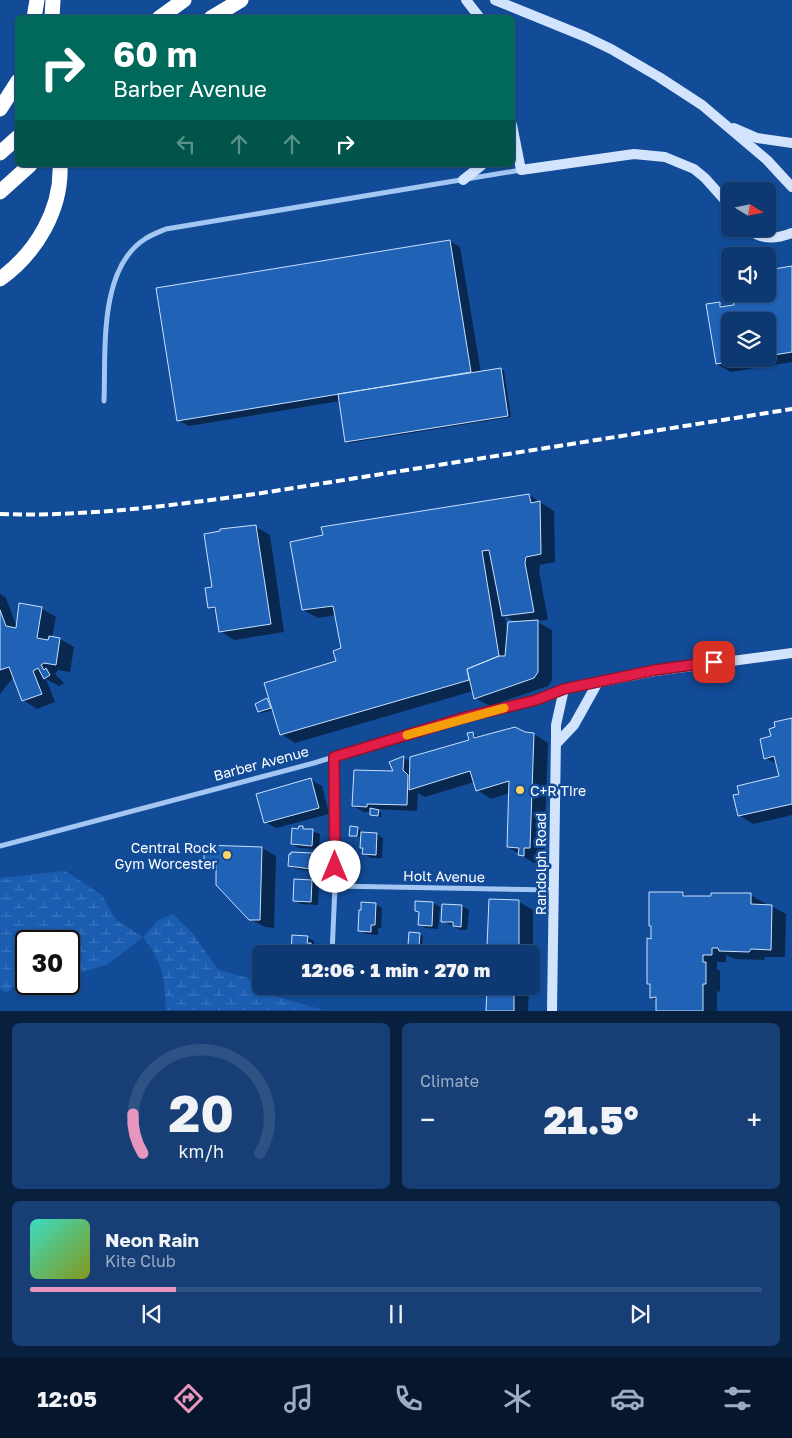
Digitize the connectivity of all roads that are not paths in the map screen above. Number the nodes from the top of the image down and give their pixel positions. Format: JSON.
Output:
{"nodes":[{"id":1,"x":37,"y":0,"type":"edge"},
{"id":2,"x":53,"y":0,"type":"edge"},
{"id":3,"x":184,"y":0,"type":"edge"},
{"id":4,"x":241,"y":0,"type":"edge"},
{"id":5,"x":466,"y":0,"type":"edge"},
{"id":6,"x":495,"y":0,"type":"edge"},
{"id":7,"x":34,"y":15,"type":"edge"},
{"id":8,"x":52,"y":15,"type":"edge"},
{"id":9,"x":163,"y":15,"type":"edge"},
{"id":10,"x":216,"y":15,"type":"edge"},
{"id":11,"x":478,"y":15,"type":"edge"},
{"id":12,"x":15,"y":86,"type":"edge"},
{"id":13,"x":0,"y":109,"type":"edge"},
{"id":14,"x":720,"y":121,"type":"junction"},
{"id":15,"x":15,"y":140,"type":"edge"},
{"id":16,"x":515,"y":140,"type":"edge"},
{"id":17,"x":792,"y":143,"type":"edge"},
{"id":18,"x":0,"y":153,"type":"edge"},
{"id":19,"x":28,"y":167,"type":"edge"},
{"id":20,"x":60,"y":167,"type":"edge"},
{"id":21,"x":479,"y":167,"type":"edge"},
{"id":22,"x":521,"y":170,"type":"junction"},
{"id":23,"x":463,"y":180,"type":"junction"},
{"id":24,"x":792,"y":187,"type":"edge"},
{"id":25,"x":0,"y":192,"type":"edge"},
{"id":26,"x":721,"y":196,"type":"edge"},
{"id":27,"x":792,"y":233,"type":"edge"},
{"id":28,"x":770,"y":238,"type":"edge"},
{"id":29,"x":0,"y":279,"type":"edge"},
{"id":30,"x":104,"y":401,"type":"dead end"},
{"id":31,"x":792,"y":653,"type":"edge"},
{"id":32,"x":598,"y":682,"type":"junction"},
{"id":33,"x":564,"y":689,"type":"junction"},
{"id":34,"x":556,"y":744,"type":"junction"},
{"id":35,"x":334,"y":757,"type":"junction"},
{"id":36,"x":0,"y":846,"type":"edge"},
{"id":37,"x":335,"y":886,"type":"junction"},
{"id":38,"x":553,"y":890,"type":"junction"},
{"id":39,"x":332,"y":945,"type":"edge"},
{"id":40,"x":552,"y":1010,"type":"edge"}],
"edges":[{"from":1,"to":7,"type":"highway"},
{"from":2,"to":8,"type":"highway"},
{"from":3,"to":9,"type":"highway"},
{"from":4,"to":10,"type":"highway"},
{"from":5,"to":11,"type":"main road"},
{"from":6,"to":14,"type":"main road"},
{"from":12,"to":13,"type":"highway"},
{"from":14,"to":17,"type":"main road"},
{"from":14,"to":24,"type":"main road"},
{"from":15,"to":18,"type":"highway"},
{"from":16,"to":22,"type":"main road"},
{"from":19,"to":25,"type":"highway"},
{"from":20,"to":29,"type":"highway"},
{"from":21,"to":23,"type":"main road"},
{"from":22,"to":23,"type":"street"},
{"from":22,"to":26,"type":"main road"},
{"from":23,"to":30,"type":"street"},
{"from":27,"to":28,"type":"main road"},
{"from":31,"to":32,"type":"main road","name":"Barber Avenue"},
{"from":32,"to":33,"type":"main road","name":"Barber Avenue"},
{"from":32,"to":34,"type":"main road"},
{"from":33,"to":34,"type":"main road","name":"Randolph Road"},
{"from":33,"to":35,"type":"street","name":"Barber Avenue"},
{"from":34,"to":38,"type":"main road","name":"Randolph Road"},
{"from":35,"to":36,"type":"street","name":"Barber Avenue"},
{"from":35,"to":37,"type":"street"},
{"from":37,"to":38,"type":"street","name":"Holt Avenue"},
{"from":37,"to":39,"type":"street"},
{"from":38,"to":40,"type":"main road","name":"Randolph Road"}]}
